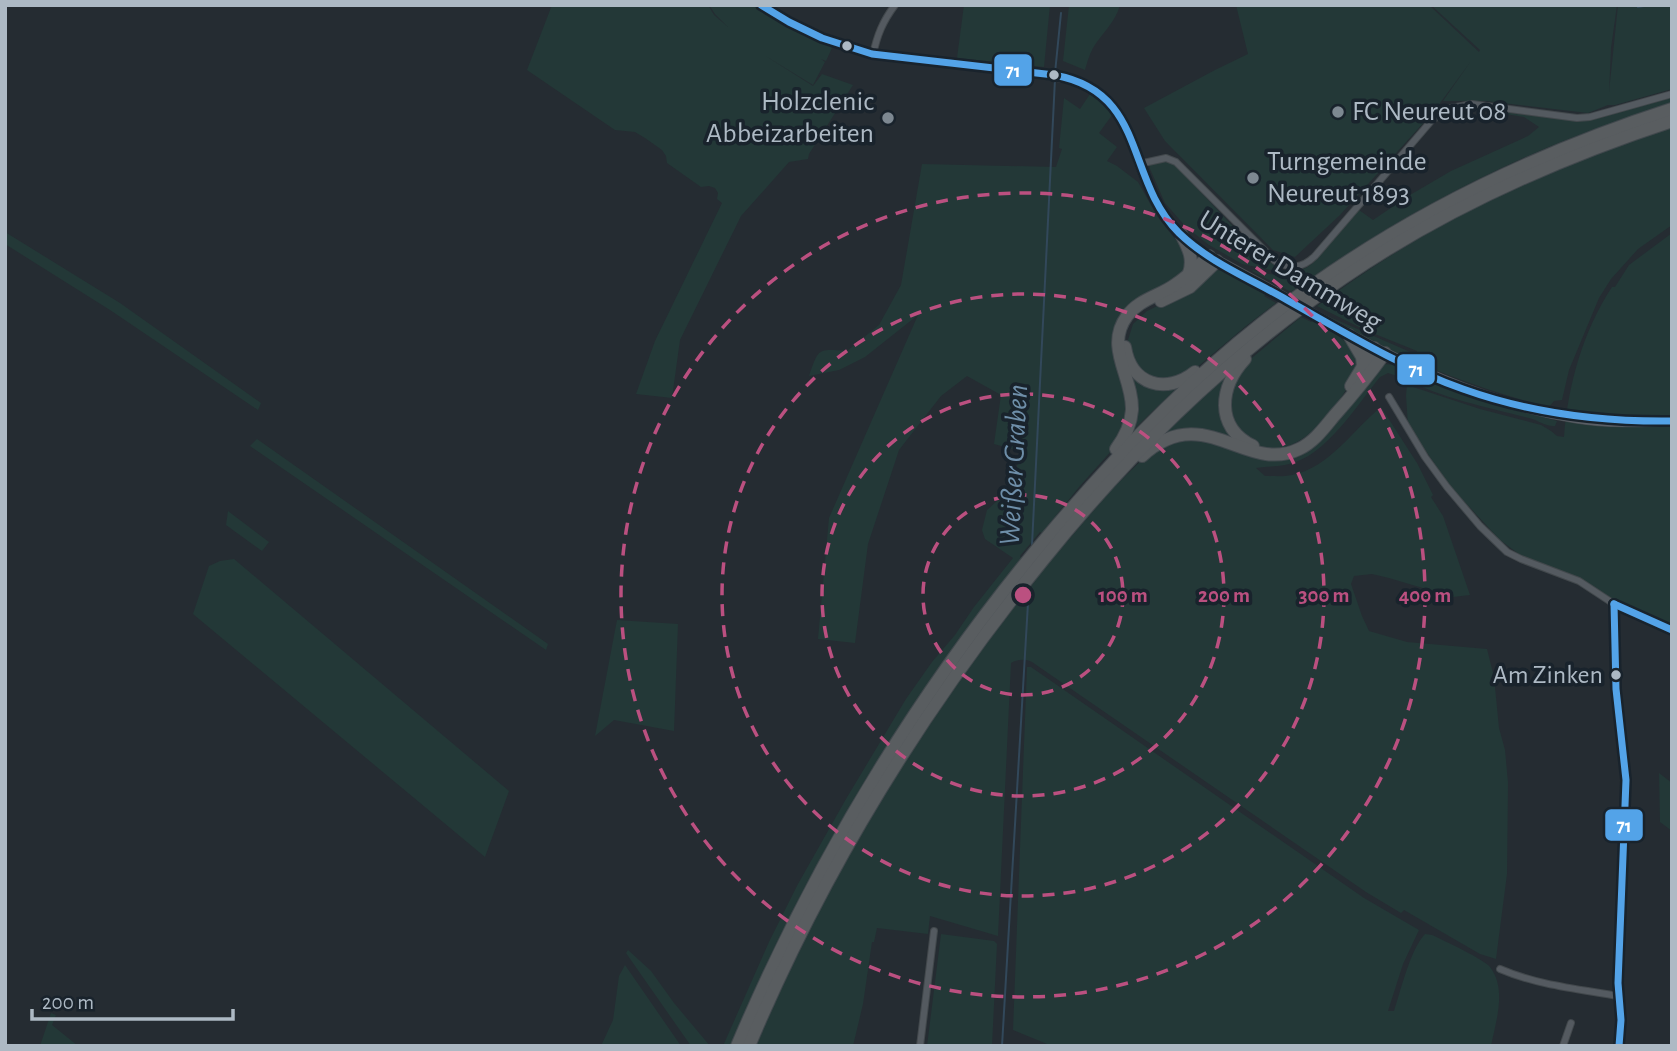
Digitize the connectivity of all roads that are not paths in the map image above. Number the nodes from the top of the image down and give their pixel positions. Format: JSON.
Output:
{"nodes":[{"id":1,"x":761,"y":5,"type":"edge"},
{"id":2,"x":895,"y":5,"type":"edge"},
{"id":3,"x":873,"y":55,"type":"junction"},
{"id":4,"x":1672,"y":93,"type":"edge"},
{"id":5,"x":1672,"y":109,"type":"edge"},
{"id":6,"x":1672,"y":121,"type":"edge"},
{"id":7,"x":1139,"y":164,"type":"junction"},
{"id":8,"x":1181,"y":234,"type":"junction"},
{"id":9,"x":1213,"y":258,"type":"junction"},
{"id":10,"x":1189,"y":273,"type":"junction"},
{"id":11,"x":1280,"y":324,"type":"junction"},
{"id":12,"x":1349,"y":335,"type":"junction"},
{"id":13,"x":1380,"y":351,"type":"junction"},
{"id":14,"x":1222,"y":356,"type":"junction"},
{"id":15,"x":1363,"y":367,"type":"junction"},
{"id":16,"x":1389,"y":397,"type":"dead end"},
{"id":17,"x":1672,"y":421,"type":"edge"},
{"id":18,"x":1108,"y":467,"type":"junction"},
{"id":19,"x":1107,"y":485,"type":"junction"},
{"id":20,"x":1028,"y":568,"type":"junction"},
{"id":21,"x":1614,"y":604,"type":"junction"},
{"id":22,"x":1672,"y":630,"type":"edge"},
{"id":23,"x":934,"y":930,"type":"dead end"},
{"id":24,"x":1500,"y":969,"type":"dead end"},
{"id":25,"x":1618,"y":996,"type":"junction"},
{"id":26,"x":1571,"y":1023,"type":"dead end"},
{"id":27,"x":737,"y":1046,"type":"edge"},
{"id":28,"x":749,"y":1046,"type":"edge"},
{"id":29,"x":920,"y":1046,"type":"edge"},
{"id":30,"x":1563,"y":1046,"type":"edge"},
{"id":31,"x":1619,"y":1046,"type":"edge"}],
"edges":[{"from":1,"to":3,"type":"street","name":"Unterer Dammweg"},
{"from":2,"to":3,"type":"street"},
{"from":3,"to":7,"type":"street","name":"Unterer Dammweg"},
{"from":4,"to":7,"type":"street"},
{"from":5,"to":14,"type":"highway"},
{"from":6,"to":11,"type":"highway"},
{"from":7,"to":8,"type":"street","name":"Unterer Dammweg"},
{"from":8,"to":9,"type":"street","name":"Unterer Dammweg"},
{"from":8,"to":10,"type":"highway"},
{"from":9,"to":10,"type":"highway"},
{"from":9,"to":12,"type":"main road","name":"Unterer Dammweg","bridge":true},
{"from":9,"to":14,"type":"highway"},
{"from":10,"to":18,"type":"highway"},
{"from":11,"to":15,"type":"highway"},
{"from":11,"to":19,"type":"highway"},
{"from":12,"to":13,"type":"main road","name":"Unterer Dammweg"},
{"from":12,"to":15,"type":"highway"},
{"from":13,"to":15,"type":"highway"},
{"from":13,"to":17,"type":"main road","name":"Unterer Dammweg"},
{"from":13,"to":19,"type":"highway"},
{"from":14,"to":18,"type":"highway"},
{"from":16,"to":21,"type":"street"},
{"from":18,"to":20,"type":"highway"},
{"from":19,"to":20,"type":"highway"},
{"from":20,"to":27,"type":"highway"},
{"from":20,"to":28,"type":"highway"},
{"from":21,"to":22,"type":"street"},
{"from":21,"to":25,"type":"street"},
{"from":23,"to":29,"type":"street"},
{"from":24,"to":25,"type":"street"},
{"from":25,"to":31,"type":"street"},
{"from":26,"to":30,"type":"street"}]}
